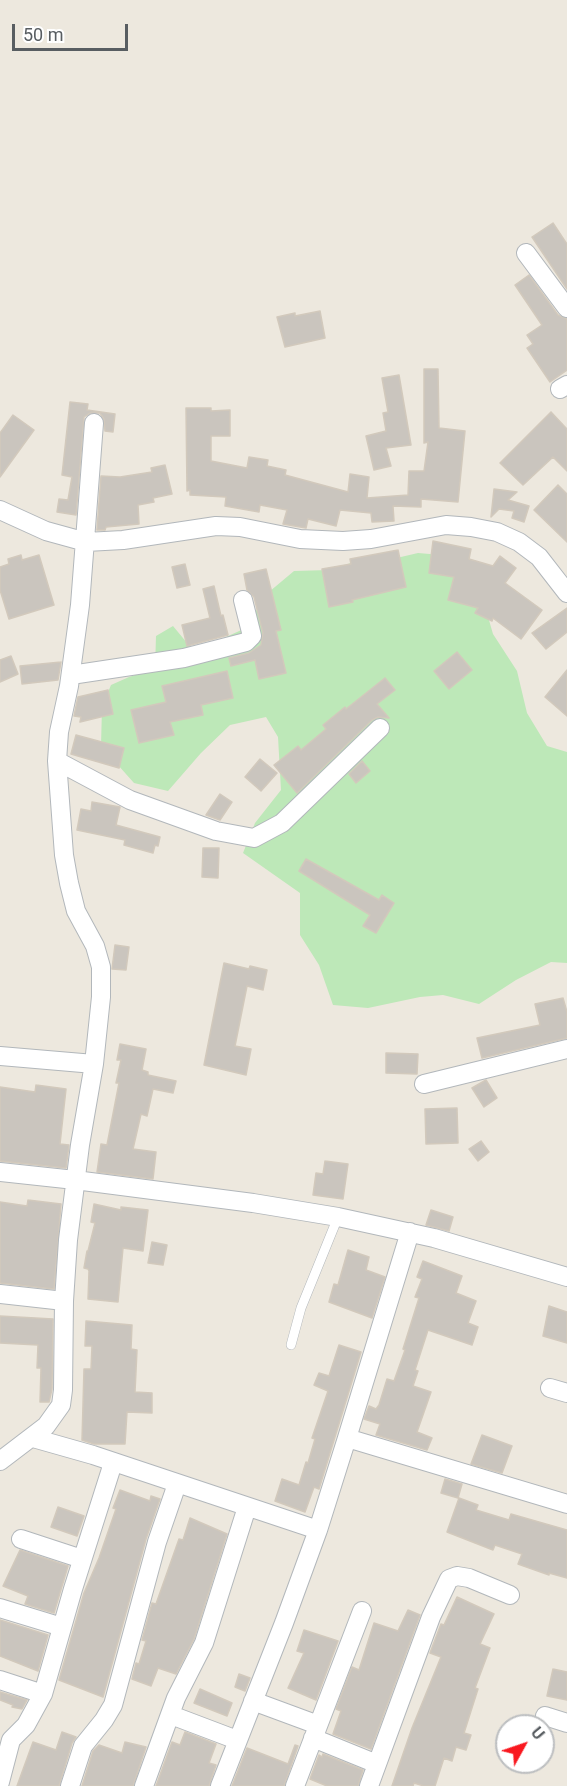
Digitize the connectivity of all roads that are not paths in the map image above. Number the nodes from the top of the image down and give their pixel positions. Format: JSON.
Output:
{"nodes":[{"id":1,"x":526,"y":253,"type":"dead end"},
{"id":2,"x":567,"y":308,"type":"edge"},
{"id":3,"x":94,"y":423,"type":"dead end"},
{"id":4,"x":0,"y":510,"type":"edge"},
{"id":5,"x":86,"y":542,"type":"junction"},
{"id":6,"x":567,"y":593,"type":"edge"},
{"id":7,"x":243,"y":600,"type":"dead end"},
{"id":8,"x":70,"y":675,"type":"junction"},
{"id":9,"x":380,"y":728,"type":"dead end"},
{"id":10,"x":57,"y":761,"type":"junction"},
{"id":11,"x":567,"y":1049,"type":"edge"},
{"id":12,"x":0,"y":1056,"type":"edge"},
{"id":13,"x":94,"y":1064,"type":"junction"},
{"id":14,"x":424,"y":1084,"type":"dead end"},
{"id":15,"x":0,"y":1172,"type":"edge"},
{"id":16,"x":75,"y":1180,"type":"junction"},
{"id":17,"x":338,"y":1217,"type":"junction"},
{"id":18,"x":410,"y":1232,"type":"junction"},
{"id":19,"x":567,"y":1277,"type":"edge"},
{"id":20,"x":0,"y":1294,"type":"edge"},
{"id":21,"x":64,"y":1301,"type":"junction"},
{"id":22,"x":291,"y":1345,"type":"dead end"},
{"id":23,"x":33,"y":1438,"type":"junction"},
{"id":24,"x":347,"y":1438,"type":"junction"},
{"id":25,"x":0,"y":1461,"type":"edge"},
{"id":26,"x":113,"y":1463,"type":"junction"},
{"id":27,"x":177,"y":1484,"type":"junction"},
{"id":28,"x":567,"y":1504,"type":"edge"},
{"id":29,"x":247,"y":1507,"type":"junction"},
{"id":30,"x":318,"y":1530,"type":"junction"},
{"id":31,"x":21,"y":1539,"type":"dead end"},
{"id":32,"x":82,"y":1559,"type":"junction"},
{"id":33,"x":510,"y":1595,"type":"dead end"},
{"id":34,"x":0,"y":1608,"type":"edge"},
{"id":35,"x":362,"y":1611,"type":"dead end"},
{"id":36,"x":62,"y":1627,"type":"junction"},
{"id":37,"x":0,"y":1680,"type":"edge"},
{"id":38,"x":43,"y":1694,"type":"junction"},
{"id":39,"x":253,"y":1701,"type":"junction"},
{"id":40,"x":171,"y":1715,"type":"junction"},
{"id":41,"x":315,"y":1732,"type":"junction"},
{"id":42,"x":5,"y":1738,"type":"edge"},
{"id":43,"x":237,"y":1740,"type":"junction"},
{"id":44,"x":376,"y":1764,"type":"junction"},
{"id":45,"x":0,"y":1782,"type":"edge"},
{"id":46,"x":70,"y":1786,"type":"edge"},
{"id":47,"x":144,"y":1786,"type":"edge"},
{"id":48,"x":220,"y":1786,"type":"edge"},
{"id":49,"x":295,"y":1786,"type":"edge"},
{"id":50,"x":369,"y":1786,"type":"edge"}],
"edges":[{"from":1,"to":2,"type":"street"},
{"from":3,"to":5,"type":"street"},
{"from":4,"to":5,"type":"street"},
{"from":5,"to":6,"type":"street"},
{"from":5,"to":8,"type":"street"},
{"from":7,"to":8,"type":"street"},
{"from":8,"to":10,"type":"street"},
{"from":9,"to":10,"type":"street"},
{"from":10,"to":13,"type":"street"},
{"from":11,"to":14,"type":"street"},
{"from":12,"to":13,"type":"street"},
{"from":13,"to":16,"type":"street"},
{"from":15,"to":16,"type":"street"},
{"from":16,"to":17,"type":"street"},
{"from":16,"to":21,"type":"street"},
{"from":17,"to":18,"type":"street"},
{"from":17,"to":22,"type":"lane"},
{"from":18,"to":19,"type":"street"},
{"from":18,"to":24,"type":"street"},
{"from":20,"to":21,"type":"street"},
{"from":21,"to":23,"type":"street"},
{"from":23,"to":25,"type":"street"},
{"from":23,"to":26,"type":"street"},
{"from":24,"to":28,"type":"street"},
{"from":24,"to":30,"type":"street"},
{"from":26,"to":27,"type":"street"},
{"from":26,"to":32,"type":"street"},
{"from":27,"to":29,"type":"street"},
{"from":27,"to":46,"type":"street"},
{"from":29,"to":30,"type":"street"},
{"from":29,"to":40,"type":"street"},
{"from":30,"to":39,"type":"street"},
{"from":31,"to":32,"type":"street"},
{"from":32,"to":36,"type":"street"},
{"from":33,"to":44,"type":"street"},
{"from":34,"to":36,"type":"street"},
{"from":35,"to":41,"type":"street"},
{"from":36,"to":38,"type":"street"},
{"from":37,"to":38,"type":"street"},
{"from":38,"to":42,"type":"street"},
{"from":39,"to":41,"type":"street"},
{"from":39,"to":43,"type":"street"},
{"from":40,"to":43,"type":"street"},
{"from":40,"to":47,"type":"street"},
{"from":41,"to":44,"type":"street"},
{"from":41,"to":49,"type":"street"},
{"from":42,"to":45,"type":"street"},
{"from":43,"to":48,"type":"street"},
{"from":44,"to":50,"type":"street"}]}
